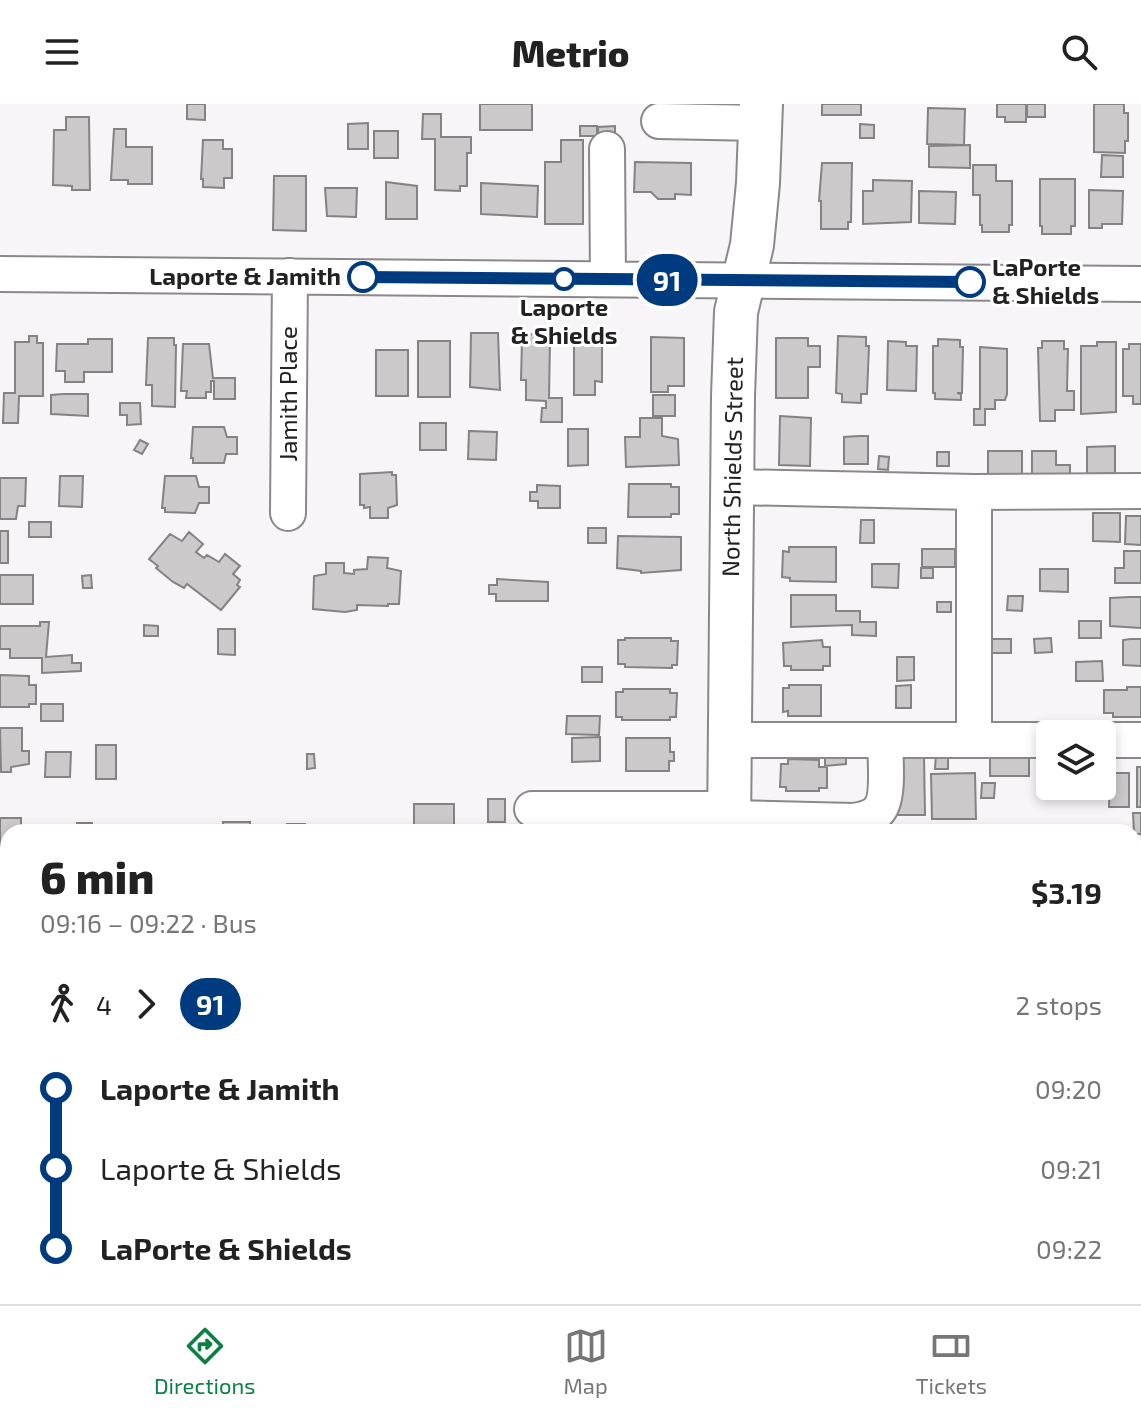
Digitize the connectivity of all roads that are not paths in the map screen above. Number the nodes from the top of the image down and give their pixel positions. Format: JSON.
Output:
{"nodes":[{"id":1,"x":761,"y":114,"type":"edge"},
{"id":2,"x":659,"y":121,"type":"dead end"},
{"id":3,"x":607,"y":149,"type":"dead end"},
{"id":4,"x":0,"y":274,"type":"edge"},
{"id":5,"x":290,"y":276,"type":"junction"},
{"id":6,"x":608,"y":279,"type":"junction"},
{"id":7,"x":744,"y":280,"type":"junction"},
{"id":8,"x":1141,"y":284,"type":"edge"},
{"id":9,"x":732,"y":487,"type":"junction"},
{"id":10,"x":1141,"y":491,"type":"edge"},
{"id":11,"x":974,"y":492,"type":"junction"},
{"id":12,"x":288,"y":513,"type":"dead end"},
{"id":13,"x":730,"y":740,"type":"junction"},
{"id":14,"x":885,"y":740,"type":"junction"},
{"id":15,"x":974,"y":740,"type":"junction"},
{"id":16,"x":1036,"y":740,"type":"edge"},
{"id":17,"x":1116,"y":740,"type":"edge"},
{"id":18,"x":1141,"y":740,"type":"edge"},
{"id":19,"x":532,"y":809,"type":"dead end"},
{"id":20,"x":729,"y":820,"type":"edge"}],
"edges":[{"from":1,"to":2,"type":"street"},
{"from":1,"to":7,"type":"main road","name":"North Shields Street"},
{"from":3,"to":6,"type":"street"},
{"from":4,"to":5,"type":"street"},
{"from":5,"to":6,"type":"street"},
{"from":5,"to":12,"type":"street","name":"Jamith Place"},
{"from":6,"to":7,"type":"street"},
{"from":7,"to":8,"type":"street"},
{"from":7,"to":9,"type":"main road","name":"North Shields Street"},
{"from":9,"to":11,"type":"street"},
{"from":9,"to":13,"type":"main road","name":"North Shields Street"},
{"from":10,"to":11,"type":"street"},
{"from":11,"to":15,"type":"street"},
{"from":13,"to":14,"type":"street"},
{"from":13,"to":20,"type":"main road","name":"North Shields Street"},
{"from":14,"to":15,"type":"street"},
{"from":14,"to":20,"type":"street"},
{"from":15,"to":16,"type":"street"},
{"from":17,"to":18,"type":"street"},
{"from":19,"to":20,"type":"street"}]}
